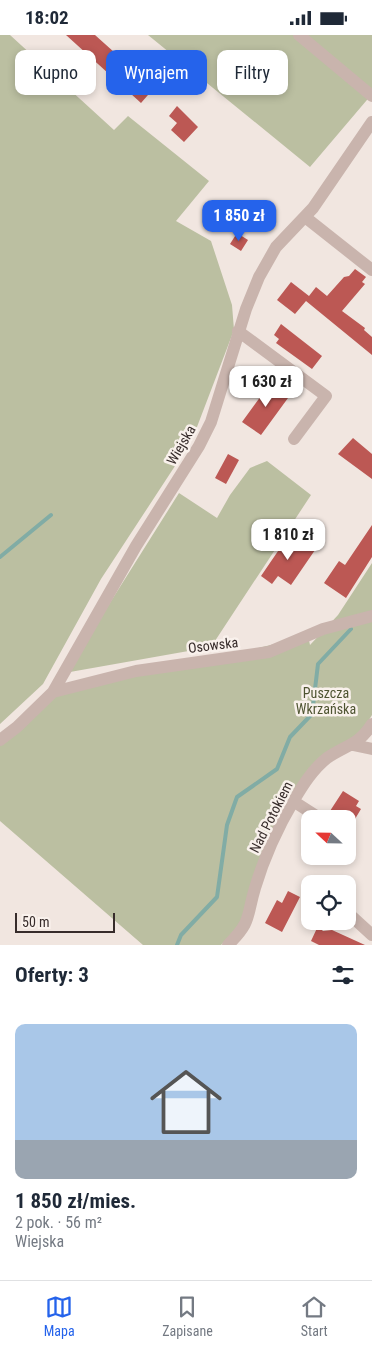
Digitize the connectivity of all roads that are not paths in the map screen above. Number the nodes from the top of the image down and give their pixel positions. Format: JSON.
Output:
{"nodes":[{"id":1,"x":299,"y":35,"type":"edge"},
{"id":2,"x":372,"y":95,"type":"edge"},
{"id":3,"x":372,"y":122,"type":"edge"},
{"id":4,"x":305,"y":217,"type":"junction"},
{"id":5,"x":372,"y":270,"type":"edge"},
{"id":6,"x":238,"y":331,"type":"junction"},
{"id":7,"x":294,"y":439,"type":"dead end"},
{"id":8,"x":372,"y":616,"type":"edge"},
{"id":9,"x":53,"y":692,"type":"junction"},
{"id":10,"x":372,"y":724,"type":"edge"},
{"id":11,"x":0,"y":740,"type":"edge"},
{"id":12,"x":353,"y":745,"type":"junction"},
{"id":13,"x":372,"y":749,"type":"edge"},
{"id":14,"x":293,"y":801,"type":"junction"},
{"id":15,"x":307,"y":810,"type":"edge"},
{"id":16,"x":356,"y":920,"type":"edge"},
{"id":17,"x":372,"y":935,"type":"edge"},
{"id":18,"x":228,"y":945,"type":"edge"}],
"edges":[{"from":1,"to":2,"type":"street"},
{"from":3,"to":4,"type":"street","name":"Wiejska"},
{"from":4,"to":5,"type":"street"},
{"from":4,"to":6,"type":"street","name":"Wiejska"},
{"from":6,"to":7,"type":"street"},
{"from":6,"to":9,"type":"street","name":"Wiejska"},
{"from":8,"to":9,"type":"street","name":"Osowska"},
{"from":9,"to":11,"type":"street","name":"Wiejska"},
{"from":10,"to":12,"type":"street","name":"Nad Potokiem"},
{"from":12,"to":13,"type":"street"},
{"from":12,"to":14,"type":"street","name":"Nad Potokiem"},
{"from":14,"to":15,"type":"street"},
{"from":14,"to":18,"type":"street","name":"Nad Potokiem"},
{"from":16,"to":17,"type":"street"}]}
